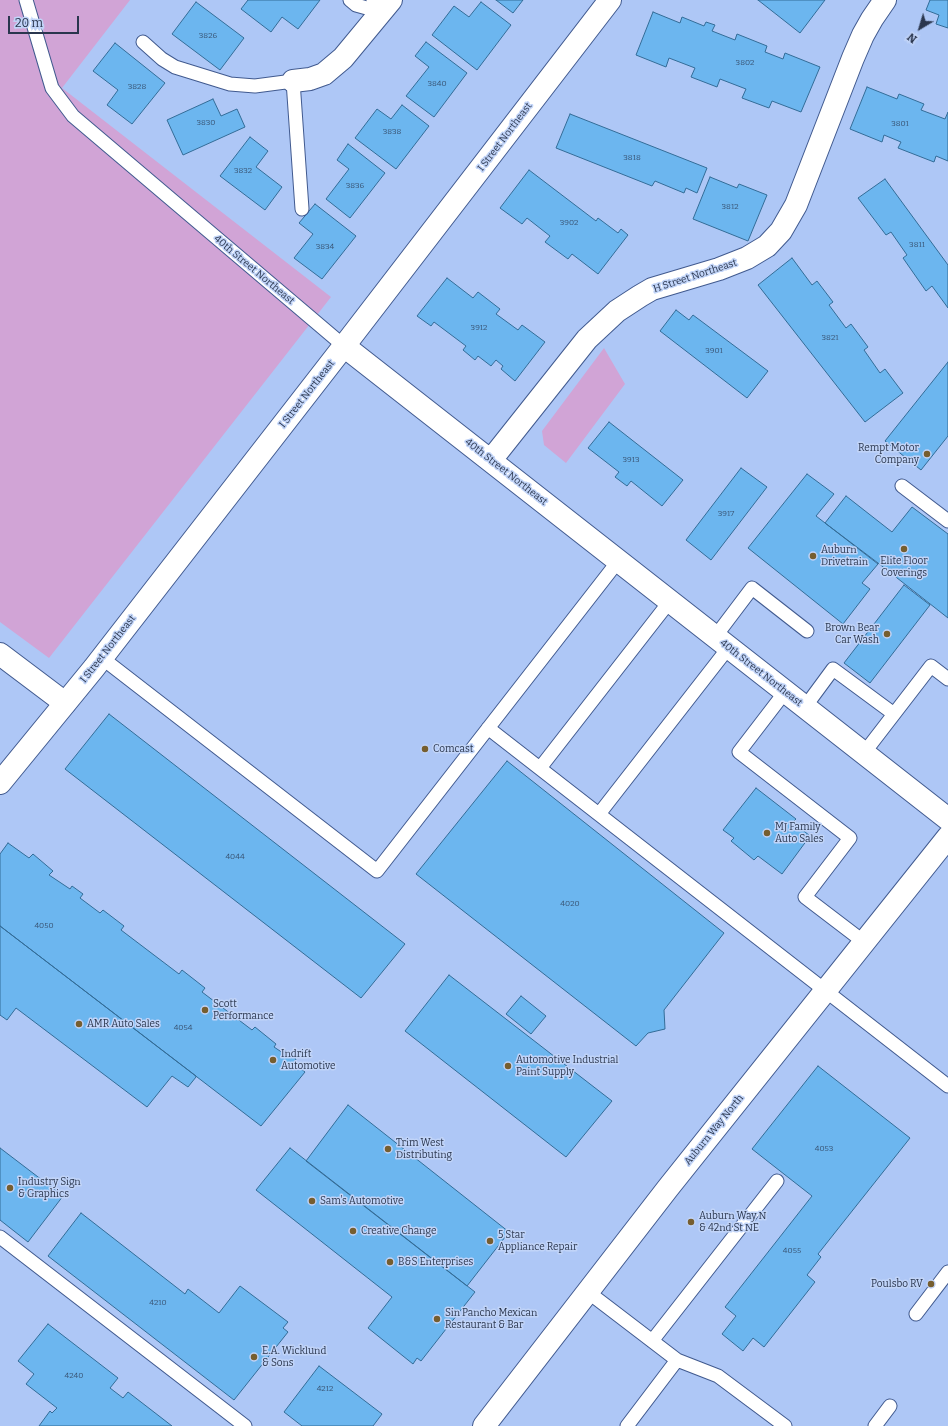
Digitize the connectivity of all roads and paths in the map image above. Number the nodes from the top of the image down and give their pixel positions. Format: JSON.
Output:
{"nodes":[{"id":1,"x":26,"y":0,"type":"edge"},
{"id":2,"x":350,"y":0,"type":"edge"},
{"id":3,"x":610,"y":0,"type":"edge"},
{"id":4,"x":885,"y":0,"type":"edge"},
{"id":5,"x":381,"y":4,"type":"edge"},
{"id":6,"x":143,"y":42,"type":"dead end"},
{"id":7,"x":293,"y":81,"type":"junction"},
{"id":8,"x":302,"y":209,"type":"dead end"},
{"id":9,"x":344,"y":346,"type":"junction"},
{"id":10,"x":491,"y":460,"type":"junction"},
{"id":11,"x":902,"y":486,"type":"dead end"},
{"id":12,"x":948,"y":522,"type":"edge"},
{"id":13,"x":619,"y":560,"type":"junction"},
{"id":14,"x":670,"y":601,"type":"junction"},
{"id":15,"x":807,"y":630,"type":"dead end"},
{"id":16,"x":722,"y":642,"type":"junction"},
{"id":17,"x":0,"y":654,"type":"edge"},
{"id":18,"x":102,"y":658,"type":"junction"},
{"id":19,"x":948,"y":679,"type":"edge"},
{"id":20,"x":785,"y":692,"type":"junction"},
{"id":21,"x":65,"y":703,"type":"junction"},
{"id":22,"x":805,"y":707,"type":"junction"},
{"id":23,"x":894,"y":714,"type":"junction"},
{"id":24,"x":488,"y":728,"type":"junction"},
{"id":25,"x":864,"y":753,"type":"junction"},
{"id":26,"x":540,"y":768,"type":"junction"},
{"id":27,"x":0,"y":783,"type":"edge"},
{"id":28,"x":599,"y":814,"type":"junction"},
{"id":29,"x":948,"y":819,"type":"edge"},
{"id":30,"x":948,"y":837,"type":"edge"},
{"id":31,"x":864,"y":942,"type":"junction"},
{"id":32,"x":825,"y":991,"type":"junction"},
{"id":33,"x":948,"y":1086,"type":"edge"},
{"id":34,"x":777,"y":1181,"type":"dead end"},
{"id":35,"x":0,"y":1237,"type":"edge"},
{"id":36,"x":948,"y":1272,"type":"edge"},
{"id":37,"x":588,"y":1292,"type":"junction"},
{"id":38,"x":916,"y":1314,"type":"dead end"},
{"id":39,"x":652,"y":1341,"type":"junction"},
{"id":40,"x":677,"y":1360,"type":"junction"},
{"id":41,"x":890,"y":1406,"type":"dead end"},
{"id":42,"x":245,"y":1426,"type":"edge"},
{"id":43,"x":484,"y":1426,"type":"edge"},
{"id":44,"x":627,"y":1426,"type":"edge"},
{"id":45,"x":785,"y":1426,"type":"edge"},
{"id":46,"x":876,"y":1426,"type":"edge"}],
"edges":[{"from":1,"to":9,"type":"lane","name":"40th Street Northeast"},
{"from":2,"to":5,"type":"lane"},
{"from":3,"to":9,"type":"street","name":"I Street Northeast"},
{"from":4,"to":10,"type":"street","name":"H Street Northeast"},
{"from":5,"to":7,"type":"street"},
{"from":6,"to":7,"type":"lane"},
{"from":7,"to":8,"type":"lane"},
{"from":9,"to":10,"type":"street","name":"40th Street Northeast"},
{"from":9,"to":18,"type":"street","name":"I Street Northeast"},
{"from":10,"to":13,"type":"street","name":"40th Street Northeast"},
{"from":11,"to":12,"type":"lane"},
{"from":13,"to":14,"type":"street","name":"40th Street Northeast"},
{"from":13,"to":24,"type":"lane"},
{"from":14,"to":16,"type":"street","name":"40th Street Northeast"},
{"from":14,"to":26,"type":"lane"},
{"from":15,"to":16,"type":"lane"},
{"from":16,"to":20,"type":"street","name":"40th Street Northeast"},
{"from":16,"to":28,"type":"lane"},
{"from":17,"to":21,"type":"street"},
{"from":18,"to":21,"type":"street","name":"I Street Northeast"},
{"from":18,"to":24,"type":"lane"},
{"from":19,"to":23,"type":"lane"},
{"from":20,"to":22,"type":"street","name":"40th Street Northeast"},
{"from":20,"to":31,"type":"lane"},
{"from":21,"to":27,"type":"street","name":"I Street Northeast"},
{"from":22,"to":23,"type":"lane"},
{"from":22,"to":25,"type":"street","name":"40th Street Northeast"},
{"from":23,"to":25,"type":"lane"},
{"from":24,"to":26,"type":"lane"},
{"from":25,"to":29,"type":"street","name":"40th Street Northeast"},
{"from":26,"to":28,"type":"lane"},
{"from":28,"to":32,"type":"lane"},
{"from":30,"to":31,"type":"street","name":"Auburn Way North"},
{"from":31,"to":32,"type":"street","name":"Auburn Way North"},
{"from":32,"to":33,"type":"lane"},
{"from":32,"to":37,"type":"street","name":"Auburn Way North"},
{"from":34,"to":39,"type":"lane"},
{"from":35,"to":42,"type":"lane"},
{"from":36,"to":38,"type":"lane"},
{"from":37,"to":39,"type":"lane"},
{"from":37,"to":43,"type":"street","name":"Auburn Way North"},
{"from":39,"to":40,"type":"lane"},
{"from":40,"to":44,"type":"lane"},
{"from":40,"to":45,"type":"lane"},
{"from":41,"to":46,"type":"lane"}]}
